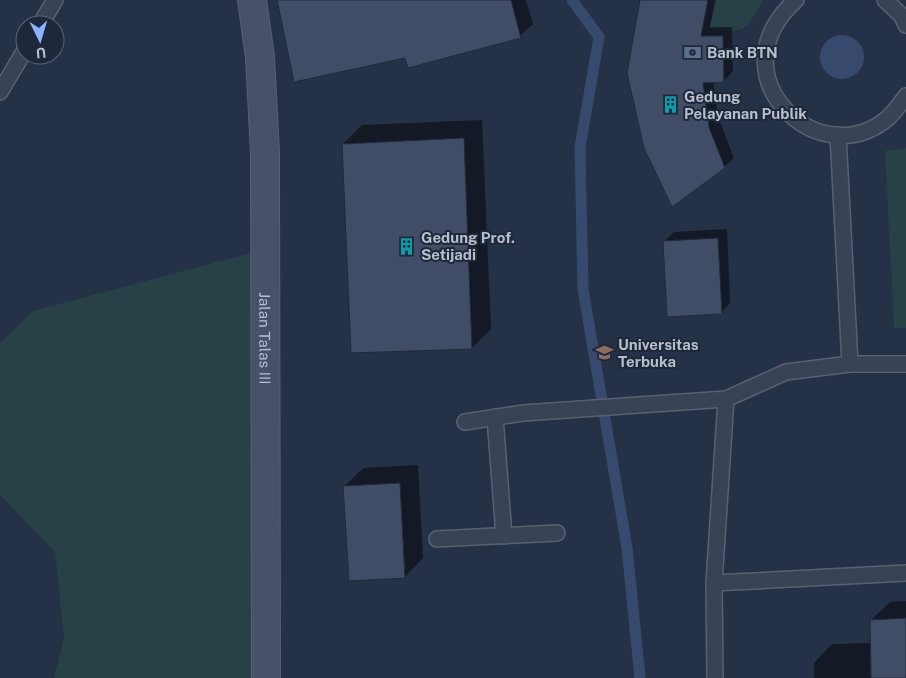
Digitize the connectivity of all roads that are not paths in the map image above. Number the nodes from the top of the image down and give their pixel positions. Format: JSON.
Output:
{"nodes":[{"id":1,"x":55,"y":0,"type":"edge"},
{"id":2,"x":252,"y":0,"type":"edge"},
{"id":3,"x":796,"y":0,"type":"edge"},
{"id":4,"x":885,"y":0,"type":"edge"},
{"id":5,"x":46,"y":15,"type":"edge"},
{"id":6,"x":906,"y":25,"type":"edge"},
{"id":7,"x":16,"y":65,"type":"edge"},
{"id":8,"x":0,"y":92,"type":"edge"},
{"id":9,"x":906,"y":96,"type":"edge"},
{"id":10,"x":838,"y":135,"type":"junction"},
{"id":11,"x":850,"y":364,"type":"junction"},
{"id":12,"x":906,"y":364,"type":"edge"},
{"id":13,"x":726,"y":399,"type":"junction"},
{"id":14,"x":495,"y":417,"type":"junction"},
{"id":15,"x":465,"y":422,"type":"dead end"},
{"id":16,"x":556,"y":533,"type":"dead end"},
{"id":17,"x":504,"y":536,"type":"junction"},
{"id":18,"x":437,"y":539,"type":"dead end"},
{"id":19,"x":906,"y":574,"type":"edge"},
{"id":20,"x":714,"y":583,"type":"junction"},
{"id":21,"x":266,"y":678,"type":"edge"},
{"id":22,"x":715,"y":678,"type":"edge"}],
"edges":[{"from":1,"to":5,"type":"lane"},
{"from":2,"to":21,"type":"street","name":"Jalan Talas III"},
{"from":3,"to":10,"type":"lane"},
{"from":4,"to":6,"type":"lane"},
{"from":7,"to":8,"type":"lane"},
{"from":9,"to":10,"type":"lane"},
{"from":10,"to":11,"type":"lane"},
{"from":11,"to":12,"type":"lane"},
{"from":11,"to":13,"type":"lane"},
{"from":13,"to":14,"type":"lane"},
{"from":13,"to":20,"type":"lane"},
{"from":14,"to":15,"type":"lane"},
{"from":14,"to":17,"type":"lane"},
{"from":16,"to":17,"type":"lane"},
{"from":17,"to":18,"type":"lane"},
{"from":19,"to":20,"type":"lane"},
{"from":20,"to":22,"type":"lane"}]}
